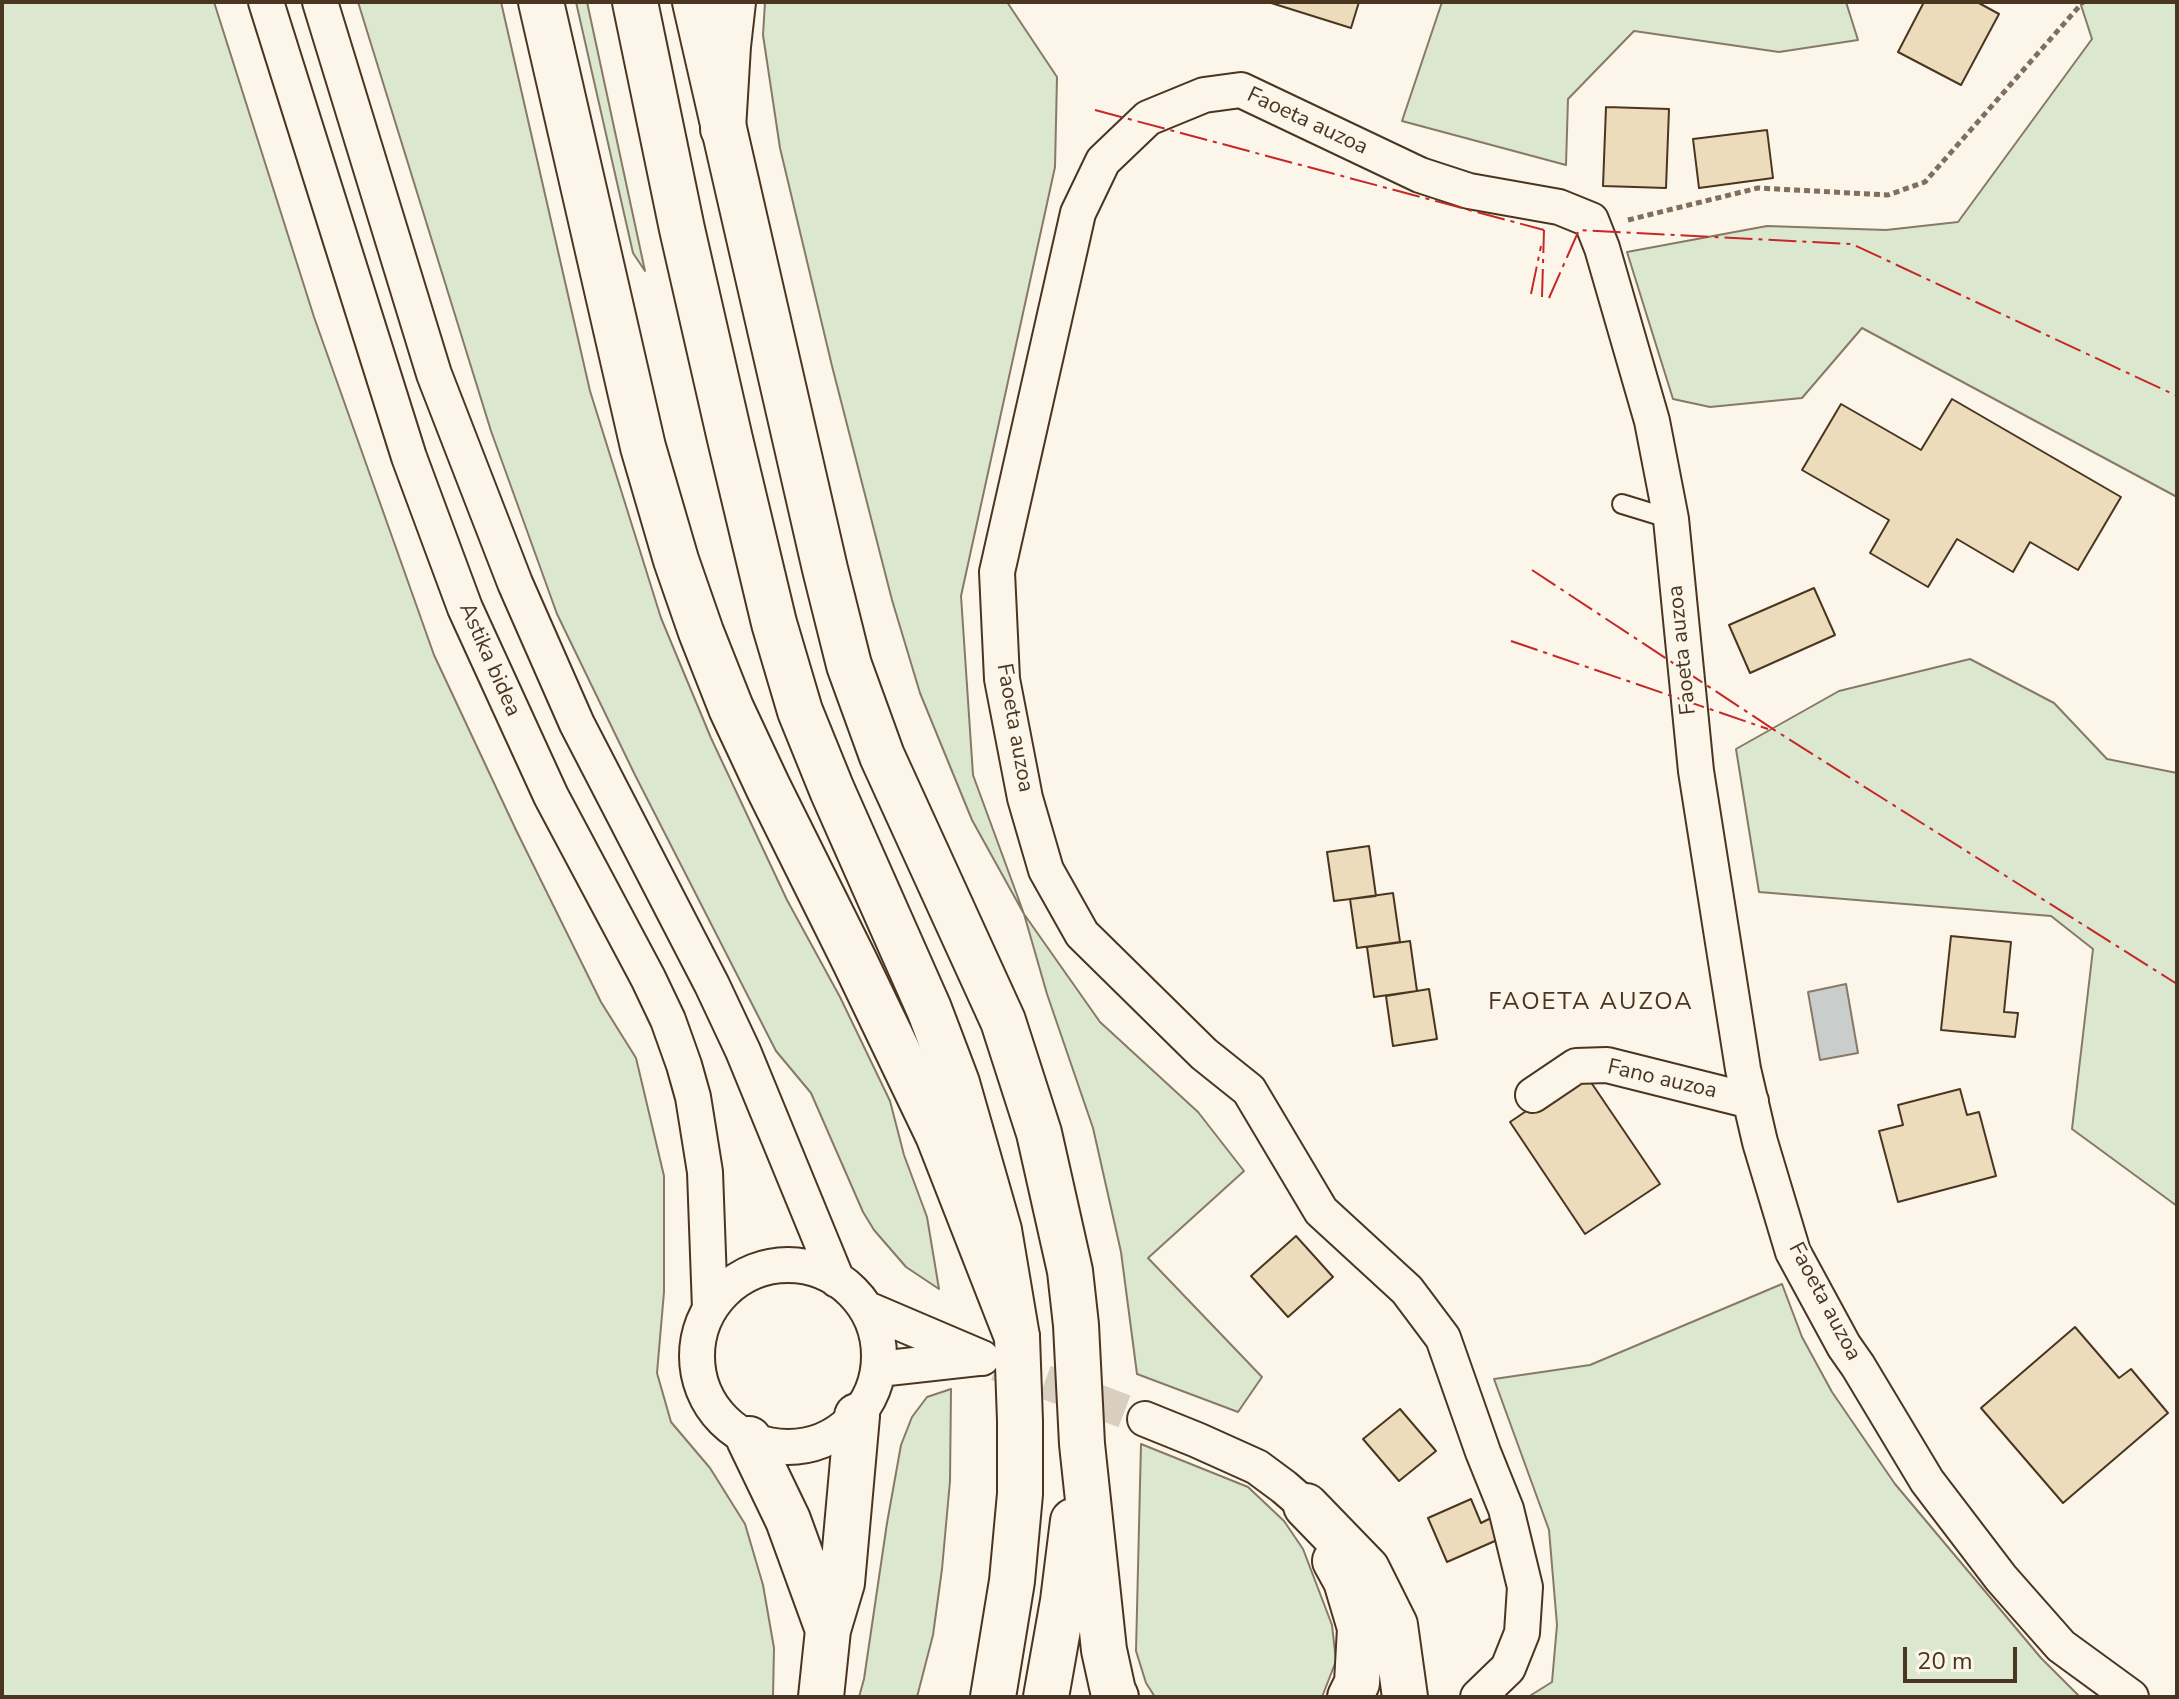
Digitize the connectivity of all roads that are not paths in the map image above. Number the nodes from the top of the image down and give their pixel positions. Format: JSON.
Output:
{"nodes":[{"id":1,"x":266,"y":2,"type":"edge"},
{"id":2,"x":320,"y":2,"type":"edge"},
{"id":3,"x":541,"y":2,"type":"edge"},
{"id":4,"x":635,"y":2,"type":"edge"},
{"id":5,"x":695,"y":2,"type":"edge"},
{"id":6,"x":733,"y":2,"type":"edge"},
{"id":7,"x":723,"y":129,"type":"junction"},
{"id":8,"x":1622,"y":504,"type":"dead end"},
{"id":9,"x":1671,"y":519,"type":"junction"},
{"id":10,"x":1533,"y":1095,"type":"dead end"},
{"id":11,"x":1751,"y":1101,"type":"junction"},
{"id":12,"x":837,"y":1280,"type":"junction"},
{"id":13,"x":710,"y":1309,"type":"junction"},
{"id":14,"x":867,"y":1309,"type":"junction"},
{"id":15,"x":1017,"y":1337,"type":"junction"},
{"id":16,"x":879,"y":1369,"type":"junction"},
{"id":17,"x":857,"y":1416,"type":"junction"},
{"id":18,"x":1145,"y":1419,"type":"tunnel mouth"},
{"id":19,"x":749,"y":1439,"type":"junction"},
{"id":20,"x":1082,"y":1444,"type":"junction"},
{"id":21,"x":1306,"y":1506,"type":"junction"},
{"id":22,"x":828,"y":1630,"type":"junction"},
{"id":23,"x":1104,"y":1650,"type":"junction"},
{"id":24,"x":821,"y":1697,"type":"edge"},
{"id":25,"x":993,"y":1697,"type":"edge"},
{"id":26,"x":1046,"y":1697,"type":"edge"},
{"id":27,"x":1103,"y":1697,"type":"edge"},
{"id":28,"x":1116,"y":1697,"type":"edge"},
{"id":29,"x":1350,"y":1697,"type":"edge"},
{"id":30,"x":1405,"y":1697,"type":"edge"},
{"id":31,"x":1478,"y":1697,"type":"edge"},
{"id":32,"x":2131,"y":1697,"type":"edge"}],
"edges":[{"from":1,"to":13,"type":"street","name":"Astika bidea"},
{"from":2,"to":12,"type":"street"},
{"from":3,"to":15,"type":"main road"},
{"from":4,"to":15,"type":"main road"},
{"from":5,"to":7,"type":"main road"},
{"from":6,"to":7,"type":"main road"},
{"from":7,"to":20,"type":"main road"},
{"from":8,"to":9,"type":"lane"},
{"from":9,"to":11,"type":"street","name":"Faoeta auzoa"},
{"from":9,"to":31,"type":"street","name":"Faoeta auzoa"},
{"from":10,"to":11,"type":"street","name":"Fano auzoa"},
{"from":11,"to":32,"type":"street","name":"Faoeta auzoa"},
{"from":12,"to":13,"type":"street"},
{"from":12,"to":14,"type":"street"},
{"from":13,"to":19,"type":"street"},
{"from":14,"to":16,"type":"street"},
{"from":14,"to":16,"type":"street"},
{"from":15,"to":25,"type":"main road"},
{"from":16,"to":17,"type":"street"},
{"from":17,"to":19,"type":"street"},
{"from":17,"to":22,"type":"main road"},
{"from":18,"to":21,"type":"street"},
{"from":19,"to":22,"type":"main road"},
{"from":20,"to":23,"type":"main road"},
{"from":20,"to":26,"type":"main road"},
{"from":21,"to":29,"type":"main road"},
{"from":21,"to":30,"type":"main road"},
{"from":22,"to":24,"type":"main road"},
{"from":23,"to":27,"type":"lane"},
{"from":23,"to":28,"type":"main road"}]}
